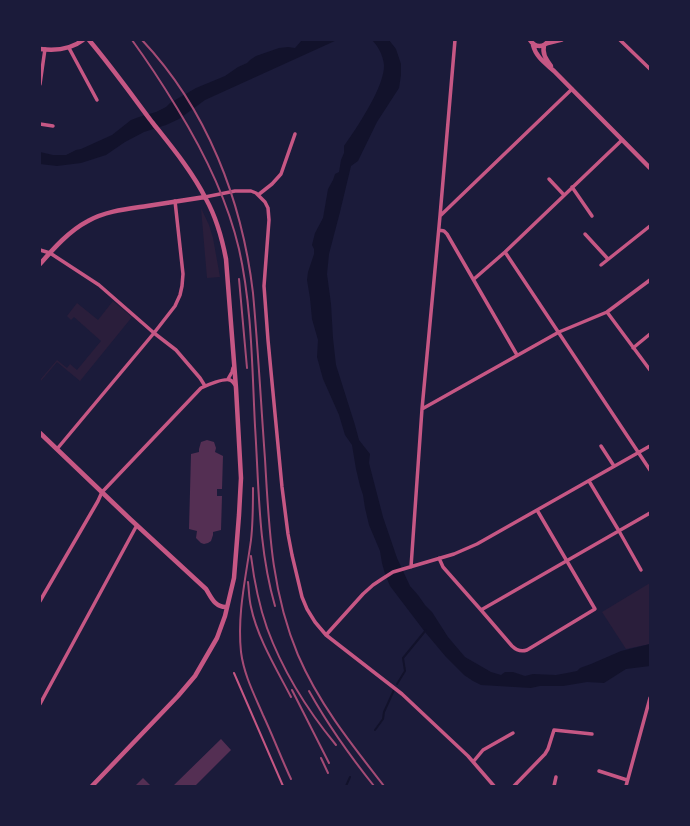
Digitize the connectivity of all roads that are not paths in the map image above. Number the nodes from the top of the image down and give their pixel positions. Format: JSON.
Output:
{"nodes":[{"id":1,"x":83,"y":40,"type":"edge"},
{"id":2,"x":89,"y":40,"type":"edge"},
{"id":3,"x":455,"y":40,"type":"edge"},
{"id":4,"x":549,"y":40,"type":"edge"},
{"id":5,"x":562,"y":40,"type":"edge"},
{"id":6,"x":620,"y":40,"type":"edge"},
{"id":7,"x":530,"y":42,"type":"edge"},
{"id":8,"x":545,"y":45,"type":"junction"},
{"id":9,"x":69,"y":48,"type":"junction"},
{"id":10,"x":42,"y":49,"type":"edge"},
{"id":11,"x":650,"y":69,"type":"edge"},
{"id":12,"x":554,"y":71,"type":"junction"},
{"id":13,"x":40,"y":84,"type":"edge"},
{"id":14,"x":572,"y":89,"type":"junction"},
{"id":15,"x":97,"y":100,"type":"dead end"},
{"id":16,"x":40,"y":124,"type":"edge"},
{"id":17,"x":53,"y":126,"type":"dead end"},
{"id":18,"x":295,"y":134,"type":"dead end"},
{"id":19,"x":622,"y":140,"type":"junction"},
{"id":20,"x":650,"y":168,"type":"edge"},
{"id":21,"x":549,"y":179,"type":"dead end"},
{"id":22,"x":572,"y":188,"type":"junction"},
{"id":23,"x":258,"y":195,"type":"junction"},
{"id":24,"x":564,"y":195,"type":"junction"},
{"id":25,"x":205,"y":197,"type":"junction"},
{"id":26,"x":175,"y":202,"type":"junction"},
{"id":27,"x":440,"y":216,"type":"junction"},
{"id":28,"x":592,"y":216,"type":"dead end"},
{"id":29,"x":650,"y":226,"type":"edge"},
{"id":30,"x":439,"y":230,"type":"junction"},
{"id":31,"x":585,"y":234,"type":"dead end"},
{"id":32,"x":40,"y":250,"type":"edge"},
{"id":33,"x":505,"y":252,"type":"junction"},
{"id":34,"x":50,"y":253,"type":"junction"},
{"id":35,"x":608,"y":259,"type":"junction"},
{"id":36,"x":40,"y":264,"type":"edge"},
{"id":37,"x":601,"y":265,"type":"dead end"},
{"id":38,"x":474,"y":280,"type":"junction"},
{"id":39,"x":650,"y":280,"type":"edge"},
{"id":40,"x":607,"y":312,"type":"junction"},
{"id":41,"x":559,"y":332,"type":"junction"},
{"id":42,"x":154,"y":333,"type":"junction"},
{"id":43,"x":650,"y":334,"type":"edge"},
{"id":44,"x":633,"y":348,"type":"junction"},
{"id":45,"x":517,"y":355,"type":"junction"},
{"id":46,"x":234,"y":366,"type":"junction"},
{"id":47,"x":650,"y":370,"type":"edge"},
{"id":48,"x":228,"y":380,"type":"junction"},
{"id":49,"x":205,"y":386,"type":"junction"},
{"id":50,"x":236,"y":388,"type":"junction"},
{"id":51,"x":422,"y":409,"type":"junction"},
{"id":52,"x":40,"y":433,"type":"edge"},
{"id":53,"x":601,"y":446,"type":"dead end"},
{"id":54,"x":650,"y":446,"type":"edge"},
{"id":55,"x":57,"y":449,"type":"junction"},
{"id":56,"x":638,"y":452,"type":"junction"},
{"id":57,"x":614,"y":466,"type":"junction"},
{"id":58,"x":650,"y":470,"type":"edge"},
{"id":59,"x":588,"y":481,"type":"junction"},
{"id":60,"x":102,"y":492,"type":"junction"},
{"id":61,"x":537,"y":510,"type":"junction"},
{"id":62,"x":650,"y":513,"type":"edge"},
{"id":63,"x":137,"y":525,"type":"junction"},
{"id":64,"x":619,"y":531,"type":"junction"},
{"id":65,"x":439,"y":558,"type":"junction"},
{"id":66,"x":567,"y":561,"type":"junction"},
{"id":67,"x":411,"y":567,"type":"junction"},
{"id":68,"x":641,"y":570,"type":"dead end"},
{"id":69,"x":40,"y":601,"type":"edge"},
{"id":70,"x":227,"y":607,"type":"junction"},
{"id":71,"x":481,"y":610,"type":"junction"},
{"id":72,"x":326,"y":635,"type":"junction"},
{"id":73,"x":234,"y":673,"type":"dead end"},
{"id":74,"x":650,"y":698,"type":"edge"},
{"id":75,"x":40,"y":704,"type":"edge"},
{"id":76,"x":513,"y":733,"type":"dead end"},
{"id":77,"x":592,"y":734,"type":"dead end"},
{"id":78,"x":473,"y":762,"type":"junction"},
{"id":79,"x":599,"y":771,"type":"dead end"},
{"id":80,"x":556,"y":777,"type":"dead end"},
{"id":81,"x":627,"y":780,"type":"junction"},
{"id":82,"x":92,"y":786,"type":"edge"},
{"id":83,"x":283,"y":786,"type":"edge"},
{"id":84,"x":494,"y":786,"type":"edge"},
{"id":85,"x":514,"y":786,"type":"edge"},
{"id":86,"x":554,"y":786,"type":"edge"},
{"id":87,"x":626,"y":786,"type":"edge"}],
"edges":[{"from":1,"to":9,"type":"street"},
{"from":2,"to":25,"type":"street"},
{"from":3,"to":27,"type":"street"},
{"from":4,"to":8,"type":"street"},
{"from":5,"to":8,"type":"street"},
{"from":6,"to":11,"type":"street"},
{"from":7,"to":8,"type":"street"},
{"from":7,"to":12,"type":"street"},
{"from":8,"to":12,"type":"street"},
{"from":9,"to":10,"type":"street"},
{"from":9,"to":15,"type":"street"},
{"from":10,"to":13,"type":"street"},
{"from":12,"to":14,"type":"street"},
{"from":14,"to":19,"type":"street"},
{"from":14,"to":27,"type":"street"},
{"from":16,"to":17,"type":"street"},
{"from":18,"to":23,"type":"street"},
{"from":19,"to":20,"type":"street"},
{"from":19,"to":22,"type":"street"},
{"from":21,"to":24,"type":"street"},
{"from":22,"to":24,"type":"street"},
{"from":22,"to":28,"type":"street"},
{"from":23,"to":25,"type":"street"},
{"from":23,"to":72,"type":"street"},
{"from":24,"to":33,"type":"street"},
{"from":25,"to":26,"type":"street"},
{"from":25,"to":46,"type":"street"},
{"from":26,"to":34,"type":"street"},
{"from":26,"to":42,"type":"street"},
{"from":27,"to":30,"type":"street"},
{"from":29,"to":35,"type":"street"},
{"from":30,"to":38,"type":"street"},
{"from":30,"to":51,"type":"street"},
{"from":31,"to":35,"type":"street"},
{"from":32,"to":34,"type":"street"},
{"from":33,"to":38,"type":"street"},
{"from":33,"to":41,"type":"street"},
{"from":34,"to":36,"type":"street"},
{"from":34,"to":42,"type":"street"},
{"from":35,"to":37,"type":"street"},
{"from":38,"to":45,"type":"street"},
{"from":39,"to":40,"type":"street"},
{"from":40,"to":41,"type":"street"},
{"from":40,"to":44,"type":"street"},
{"from":41,"to":45,"type":"street"},
{"from":41,"to":56,"type":"street"},
{"from":42,"to":49,"type":"street"},
{"from":42,"to":55,"type":"street"},
{"from":43,"to":44,"type":"street"},
{"from":44,"to":47,"type":"street"},
{"from":45,"to":51,"type":"street"},
{"from":46,"to":48,"type":"street"},
{"from":46,"to":50,"type":"street"},
{"from":48,"to":49,"type":"street"},
{"from":48,"to":50,"type":"street"},
{"from":49,"to":60,"type":"street"},
{"from":50,"to":70,"type":"street"},
{"from":51,"to":67,"type":"street"},
{"from":52,"to":55,"type":"street"},
{"from":53,"to":57,"type":"street"},
{"from":54,"to":56,"type":"street"},
{"from":55,"to":60,"type":"street"},
{"from":56,"to":57,"type":"street"},
{"from":56,"to":58,"type":"street"},
{"from":57,"to":59,"type":"street"},
{"from":59,"to":61,"type":"street"},
{"from":59,"to":64,"type":"street"},
{"from":60,"to":63,"type":"street"},
{"from":60,"to":69,"type":"street"},
{"from":61,"to":65,"type":"street"},
{"from":61,"to":66,"type":"street"},
{"from":62,"to":64,"type":"street"},
{"from":63,"to":70,"type":"street"},
{"from":63,"to":75,"type":"street"},
{"from":64,"to":66,"type":"street"},
{"from":64,"to":68,"type":"street"},
{"from":65,"to":67,"type":"street"},
{"from":65,"to":71,"type":"street"},
{"from":66,"to":71,"type":"street"},
{"from":66,"to":71,"type":"street"},
{"from":67,"to":72,"type":"street"},
{"from":70,"to":82,"type":"street"},
{"from":72,"to":78,"type":"street"},
{"from":73,"to":83,"type":"lane"},
{"from":74,"to":81,"type":"street"},
{"from":76,"to":78,"type":"street"},
{"from":77,"to":85,"type":"street"},
{"from":78,"to":84,"type":"street"},
{"from":79,"to":81,"type":"street"},
{"from":80,"to":86,"type":"street"},
{"from":81,"to":87,"type":"street"}]}
